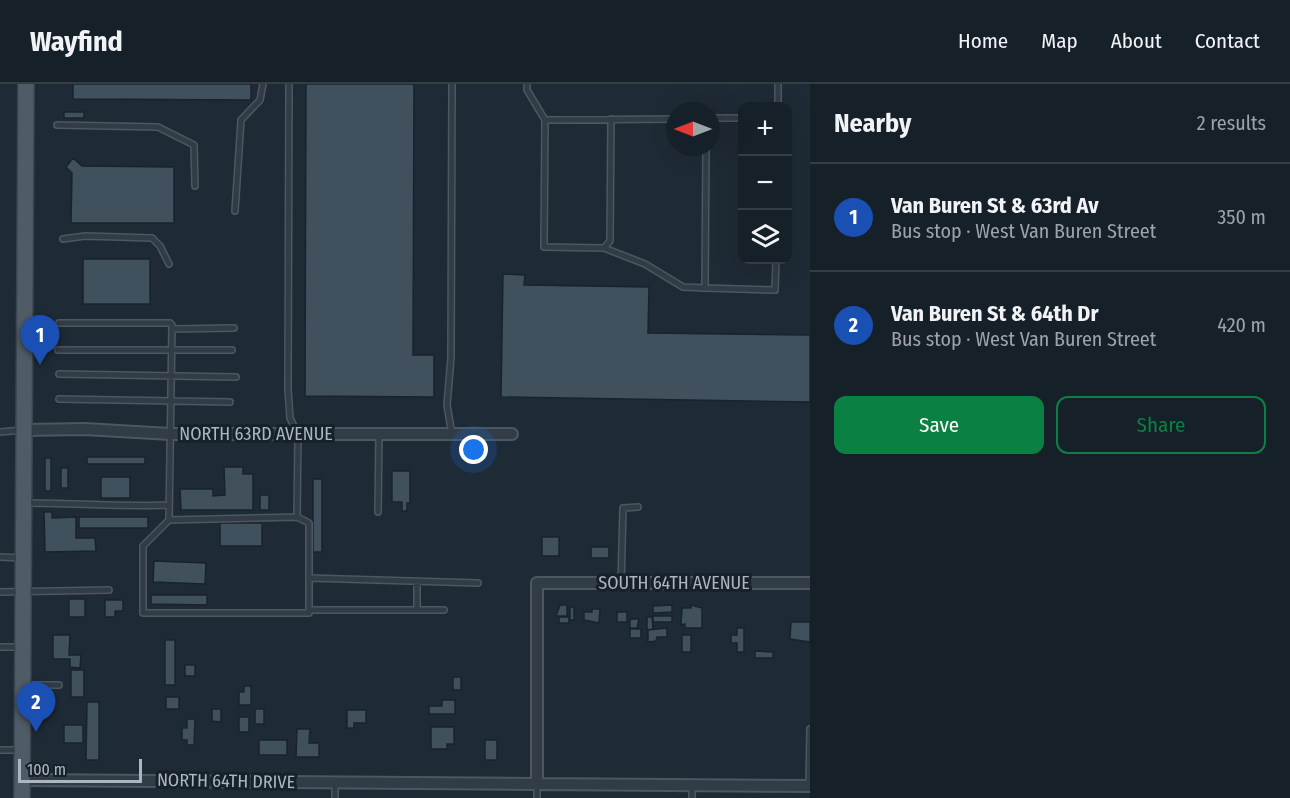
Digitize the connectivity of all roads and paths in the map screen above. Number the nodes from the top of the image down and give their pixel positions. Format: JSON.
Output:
{"nodes":[{"id":1,"x":26,"y":84,"type":"edge"},
{"id":2,"x":263,"y":84,"type":"edge"},
{"id":3,"x":289,"y":84,"type":"edge"},
{"id":4,"x":452,"y":84,"type":"edge"},
{"id":5,"x":527,"y":84,"type":"edge"},
{"id":6,"x":778,"y":84,"type":"edge"},
{"id":7,"x":778,"y":102,"type":"edge"},
{"id":8,"x":720,"y":118,"type":"edge"},
{"id":9,"x":738,"y":118,"type":"edge"},
{"id":10,"x":610,"y":119,"type":"junction"},
{"id":11,"x":666,"y":119,"type":"edge"},
{"id":12,"x":545,"y":120,"type":"junction"},
{"id":13,"x":57,"y":125,"type":"dead end"},
{"id":14,"x":706,"y":156,"type":"edge"},
{"id":15,"x":195,"y":186,"type":"dead end"},
{"id":16,"x":235,"y":211,"type":"dead end"},
{"id":17,"x":63,"y":239,"type":"dead end"},
{"id":18,"x":604,"y":248,"type":"junction"},
{"id":19,"x":169,"y":264,"type":"dead end"},
{"id":20,"x":776,"y":264,"type":"edge"},
{"id":21,"x":705,"y":288,"type":"junction"},
{"id":22,"x":59,"y":323,"type":"dead end"},
{"id":23,"x":234,"y":328,"type":"dead end"},
{"id":24,"x":172,"y":329,"type":"junction"},
{"id":25,"x":58,"y":350,"type":"dead end"},
{"id":26,"x":171,"y":350,"type":"junction"},
{"id":27,"x":232,"y":350,"type":"dead end"},
{"id":28,"x":58,"y":374,"type":"dead end"},
{"id":29,"x":171,"y":375,"type":"junction"},
{"id":30,"x":236,"y":377,"type":"dead end"},
{"id":31,"x":58,"y":399,"type":"dead end"},
{"id":32,"x":171,"y":400,"type":"junction"},
{"id":33,"x":230,"y":402,"type":"dead end"},
{"id":34,"x":24,"y":430,"type":"junction"},
{"id":35,"x":0,"y":432,"type":"edge"},
{"id":36,"x":170,"y":434,"type":"junction"},
{"id":37,"x":452,"y":434,"type":"junction"},
{"id":38,"x":512,"y":434,"type":"dead end"},
{"id":39,"x":298,"y":435,"type":"junction"},
{"id":40,"x":379,"y":435,"type":"junction"},
{"id":41,"x":24,"y":503,"type":"junction"},
{"id":42,"x":169,"y":505,"type":"junction"},
{"id":43,"x":638,"y":507,"type":"dead end"},
{"id":44,"x":378,"y":512,"type":"dead end"},
{"id":45,"x":297,"y":517,"type":"junction"},
{"id":46,"x":169,"y":520,"type":"junction"},
{"id":47,"x":0,"y":557,"type":"edge"},
{"id":48,"x":24,"y":558,"type":"junction"},
{"id":49,"x":309,"y":578,"type":"junction"},
{"id":50,"x":417,"y":581,"type":"junction"},
{"id":51,"x":477,"y":583,"type":"dead end"},
{"id":52,"x":621,"y":583,"type":"junction"},
{"id":53,"x":810,"y":583,"type":"edge"},
{"id":54,"x":109,"y":590,"type":"dead end"},
{"id":55,"x":0,"y":592,"type":"edge"},
{"id":56,"x":24,"y":592,"type":"junction"},
{"id":57,"x":309,"y":610,"type":"junction"},
{"id":58,"x":417,"y":610,"type":"junction"},
{"id":59,"x":444,"y":610,"type":"dead end"},
{"id":60,"x":0,"y":647,"type":"edge"},
{"id":61,"x":23,"y":647,"type":"junction"},
{"id":62,"x":23,"y":685,"type":"junction"},
{"id":63,"x":59,"y":685,"type":"dead end"},
{"id":64,"x":810,"y":729,"type":"edge"},
{"id":65,"x":0,"y":750,"type":"edge"},
{"id":66,"x":23,"y":750,"type":"junction"},
{"id":67,"x":22,"y":780,"type":"junction"},
{"id":68,"x":335,"y":783,"type":"junction"},
{"id":69,"x":537,"y":786,"type":"junction"},
{"id":70,"x":692,"y":786,"type":"junction"},
{"id":71,"x":809,"y":786,"type":"edge"},
{"id":72,"x":22,"y":798,"type":"edge"},
{"id":73,"x":335,"y":798,"type":"edge"},
{"id":74,"x":537,"y":798,"type":"edge"},
{"id":75,"x":692,"y":798,"type":"edge"}],
"edges":[{"from":1,"to":34,"type":"main road"},
{"from":2,"to":16,"type":"lane"},
{"from":3,"to":39,"type":"lane"},
{"from":4,"to":37,"type":"lane"},
{"from":5,"to":12,"type":"lane"},
{"from":6,"to":7,"type":"lane"},
{"from":8,"to":9,"type":"lane"},
{"from":10,"to":11,"type":"lane"},
{"from":10,"to":12,"type":"lane"},
{"from":10,"to":18,"type":"lane"},
{"from":12,"to":18,"type":"lane"},
{"from":13,"to":15,"type":"lane"},
{"from":14,"to":21,"type":"lane"},
{"from":17,"to":19,"type":"lane"},
{"from":18,"to":21,"type":"lane"},
{"from":20,"to":21,"type":"lane"},
{"from":22,"to":24,"type":"lane"},
{"from":23,"to":24,"type":"lane"},
{"from":24,"to":26,"type":"lane"},
{"from":25,"to":26,"type":"lane"},
{"from":26,"to":27,"type":"lane"},
{"from":26,"to":29,"type":"lane"},
{"from":28,"to":29,"type":"lane"},
{"from":29,"to":30,"type":"lane"},
{"from":29,"to":32,"type":"lane"},
{"from":31,"to":32,"type":"lane"},
{"from":32,"to":33,"type":"lane"},
{"from":32,"to":36,"type":"lane"},
{"from":34,"to":35,"type":"lane","name":"NORTH 63RD AVENUE"},
{"from":34,"to":36,"type":"street","name":"NORTH 63RD AVENUE"},
{"from":34,"to":41,"type":"main road"},
{"from":36,"to":39,"type":"street","name":"NORTH 63RD AVENUE"},
{"from":36,"to":42,"type":"lane"},
{"from":37,"to":38,"type":"street","name":"NORTH 63RD AVENUE"},
{"from":37,"to":40,"type":"street","name":"NORTH 63RD AVENUE"},
{"from":39,"to":40,"type":"street","name":"NORTH 63RD AVENUE"},
{"from":39,"to":45,"type":"lane"},
{"from":40,"to":44,"type":"lane"},
{"from":41,"to":42,"type":"lane"},
{"from":41,"to":48,"type":"main road"},
{"from":42,"to":46,"type":"lane"},
{"from":43,"to":52,"type":"lane"},
{"from":45,"to":46,"type":"lane"},
{"from":45,"to":49,"type":"lane"},
{"from":46,"to":57,"type":"lane"},
{"from":47,"to":48,"type":"lane"},
{"from":48,"to":56,"type":"main road"},
{"from":49,"to":50,"type":"lane"},
{"from":49,"to":57,"type":"lane"},
{"from":50,"to":51,"type":"lane"},
{"from":50,"to":58,"type":"lane"},
{"from":52,"to":53,"type":"street","name":"SOUTH 64TH AVENUE"},
{"from":52,"to":69,"type":"street","name":"SOUTH 64TH AVENUE"},
{"from":54,"to":56,"type":"lane"},
{"from":55,"to":56,"type":"lane"},
{"from":56,"to":61,"type":"main road"},
{"from":57,"to":58,"type":"lane"},
{"from":58,"to":59,"type":"lane"},
{"from":60,"to":61,"type":"lane"},
{"from":61,"to":62,"type":"main road"},
{"from":62,"to":63,"type":"lane"},
{"from":62,"to":66,"type":"main road"},
{"from":64,"to":71,"type":"lane"},
{"from":65,"to":66,"type":"lane"},
{"from":66,"to":67,"type":"main road"},
{"from":67,"to":68,"type":"street","name":"NORTH 64TH DRIVE"},
{"from":67,"to":72,"type":"main road"},
{"from":68,"to":69,"type":"street","name":"NORTH 64TH DRIVE"},
{"from":68,"to":73,"type":"lane"},
{"from":69,"to":70,"type":"street","name":"NORTH 64TH DRIVE"},
{"from":69,"to":74,"type":"lane"},
{"from":70,"to":71,"type":"street","name":"NORTH 64TH DRIVE"},
{"from":70,"to":75,"type":"lane"}]}
